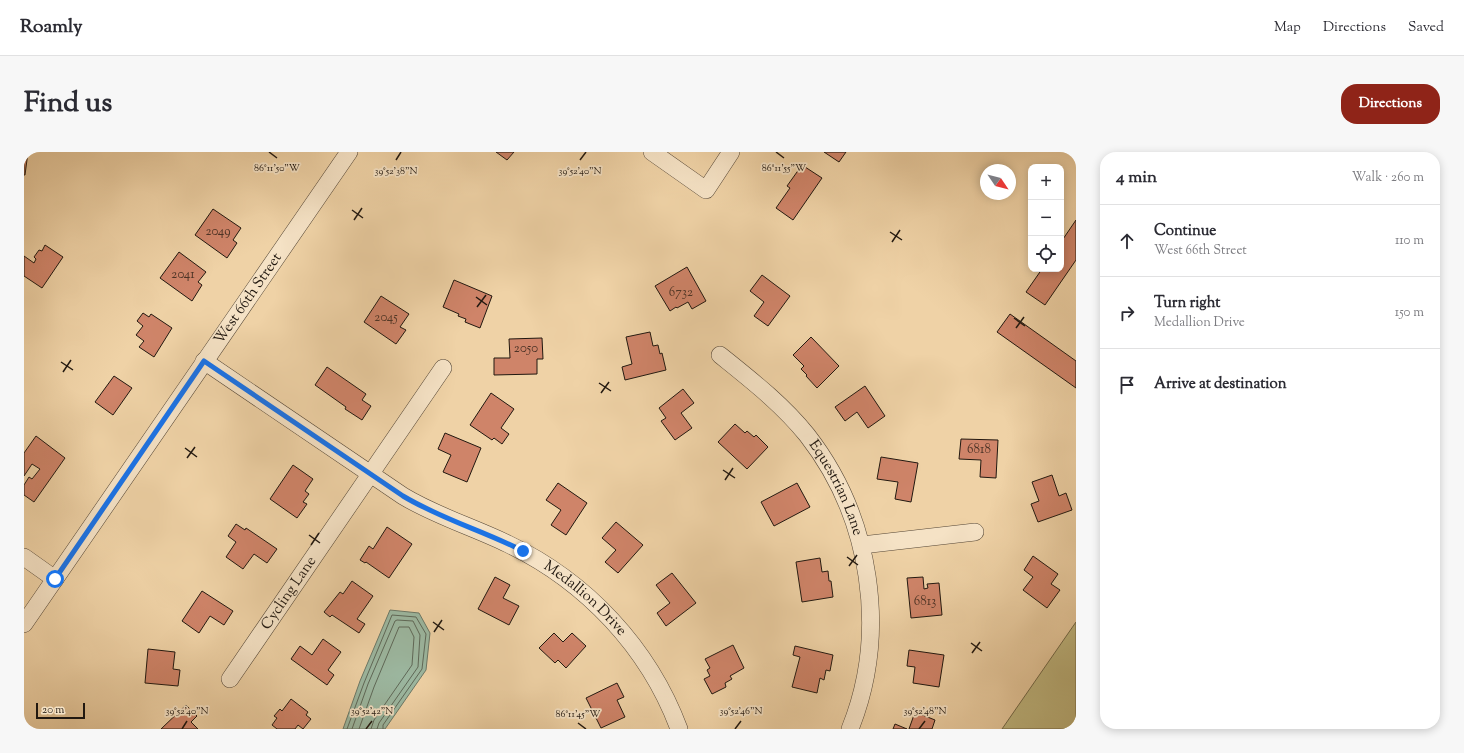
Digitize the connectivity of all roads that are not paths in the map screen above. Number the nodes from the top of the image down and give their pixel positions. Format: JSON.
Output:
{"nodes":[{"id":1,"x":349,"y":152,"type":"edge"},
{"id":2,"x":652,"y":152,"type":"edge"},
{"id":3,"x":732,"y":152,"type":"edge"},
{"id":4,"x":720,"y":355,"type":"dead end"},
{"id":5,"x":204,"y":361,"type":"junction"},
{"id":6,"x":443,"y":368,"type":"dead end"},
{"id":7,"x":370,"y":474,"type":"junction"},
{"id":8,"x":975,"y":532,"type":"dead end"},
{"id":9,"x":862,"y":545,"type":"junction"},
{"id":10,"x":24,"y":557,"type":"edge"},
{"id":11,"x":55,"y":579,"type":"junction"},
{"id":12,"x":24,"y":624,"type":"edge"},
{"id":13,"x":230,"y":679,"type":"dead end"},
{"id":14,"x":679,"y":729,"type":"edge"},
{"id":15,"x":850,"y":729,"type":"edge"}],
"edges":[{"from":1,"to":5,"type":"street","name":"West 66th Street"},
{"from":2,"to":3,"type":"street"},
{"from":4,"to":9,"type":"street","name":"Equestrian Lane"},
{"from":5,"to":7,"type":"street","name":"Medallion Drive"},
{"from":5,"to":11,"type":"street","name":"West 66th Street"},
{"from":6,"to":7,"type":"street","name":"Cycling Lane"},
{"from":7,"to":13,"type":"street","name":"Cycling Lane"},
{"from":7,"to":14,"type":"street","name":"Medallion Drive"},
{"from":8,"to":9,"type":"street"},
{"from":9,"to":15,"type":"street","name":"Equestrian Lane"},
{"from":10,"to":11,"type":"street"},
{"from":11,"to":12,"type":"street","name":"West 66th Street"}]}
